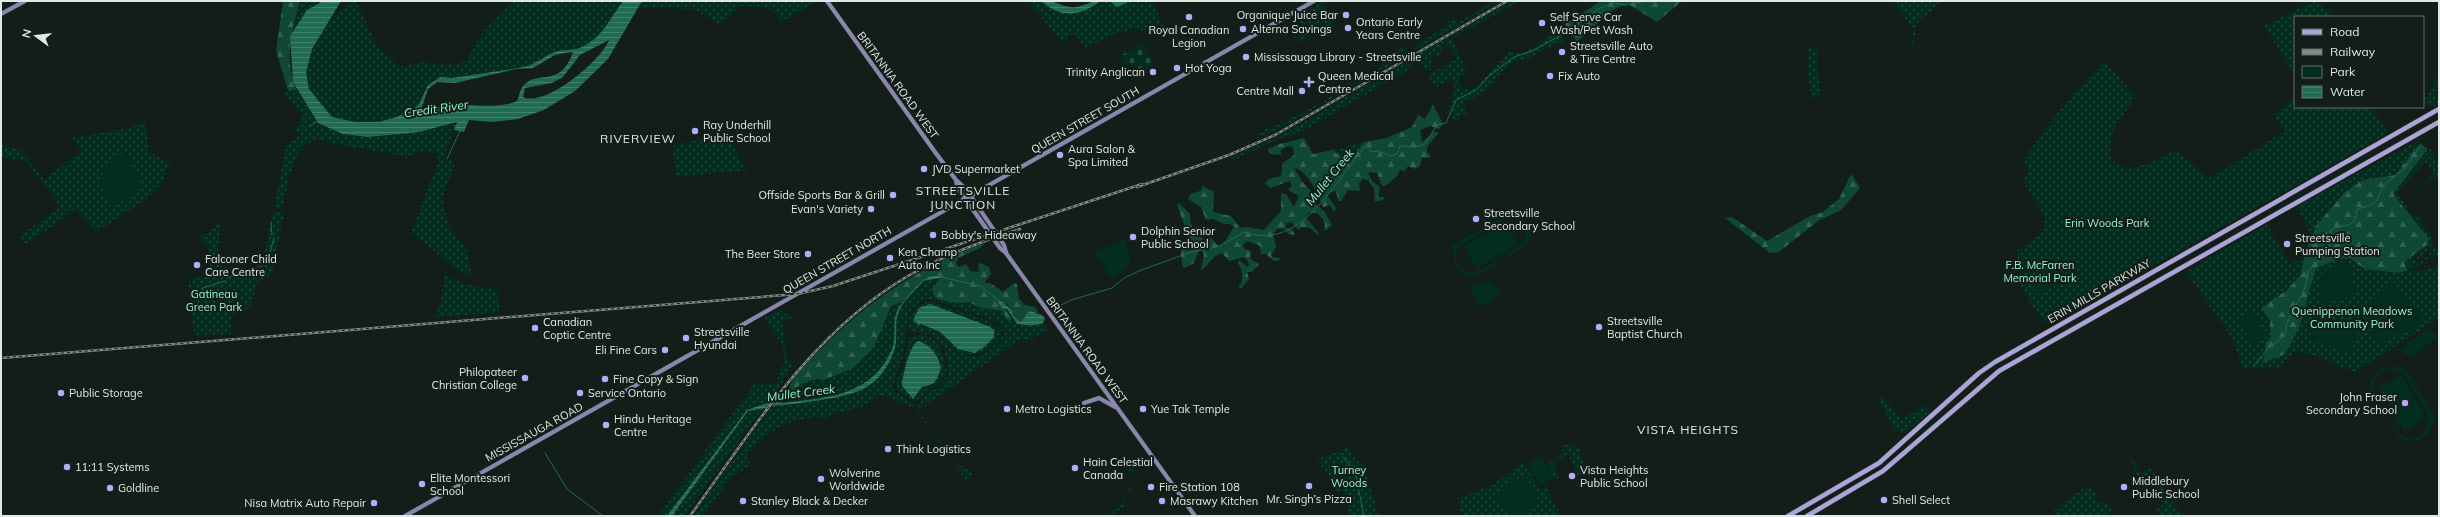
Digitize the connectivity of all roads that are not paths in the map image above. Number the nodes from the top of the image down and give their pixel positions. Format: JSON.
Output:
{"nodes":[{"id":1,"x":25,"y":1,"type":"edge"},
{"id":2,"x":827,"y":1,"type":"edge"},
{"id":3,"x":1314,"y":1,"type":"edge"},
{"id":4,"x":1,"y":14,"type":"edge"},
{"id":5,"x":2439,"y":109,"type":"edge"},
{"id":6,"x":2439,"y":122,"type":"edge"},
{"id":7,"x":956,"y":180,"type":"junction"},
{"id":8,"x":970,"y":195,"type":"junction"},
{"id":9,"x":965,"y":198,"type":"junction"},
{"id":10,"x":1006,"y":253,"type":"junction"},
{"id":11,"x":713,"y":341,"type":"joint"},
{"id":12,"x":1084,"y":403,"type":"dead end"},
{"id":13,"x":1118,"y":409,"type":"junction"},
{"id":14,"x":405,"y":516,"type":"edge"},
{"id":15,"x":1195,"y":516,"type":"edge"},
{"id":16,"x":1788,"y":516,"type":"edge"},
{"id":17,"x":1807,"y":516,"type":"edge"}],
"edges":[{"from":1,"to":4,"type":"main road"},
{"from":2,"to":7,"type":"main road","name":"BRITANNIA ROAD WEST"},
{"from":3,"to":8,"type":"main road","name":"QUEEN STREET SOUTH"},
{"from":5,"to":16,"type":"main road","name":"ERIN MILLS PARKWAY"},
{"from":6,"to":17,"type":"main road","name":"ERIN MILLS PARKWAY"},
{"from":7,"to":8,"type":"main road","name":"BRITANNIA ROAD WEST"},
{"from":7,"to":9,"type":"main road","name":"BRITANNIA ROAD WEST"},
{"from":8,"to":9,"type":"main road","name":"QUEEN STREET NORTH"},
{"from":8,"to":10,"type":"main road","name":"BRITANNIA ROAD WEST"},
{"from":9,"to":10,"type":"main road","name":"BRITANNIA ROAD WEST"},
{"from":9,"to":11,"type":"main road","name":"QUEEN STREET NORTH"},
{"from":10,"to":13,"type":"main road","name":"BRITANNIA ROAD WEST"},
{"from":11,"to":14,"type":"main road","name":"MISSISSAUGA ROAD"},
{"from":12,"to":13,"type":"main road"},
{"from":13,"to":15,"type":"main road","name":"BRITANNIA ROAD WEST"}]}
